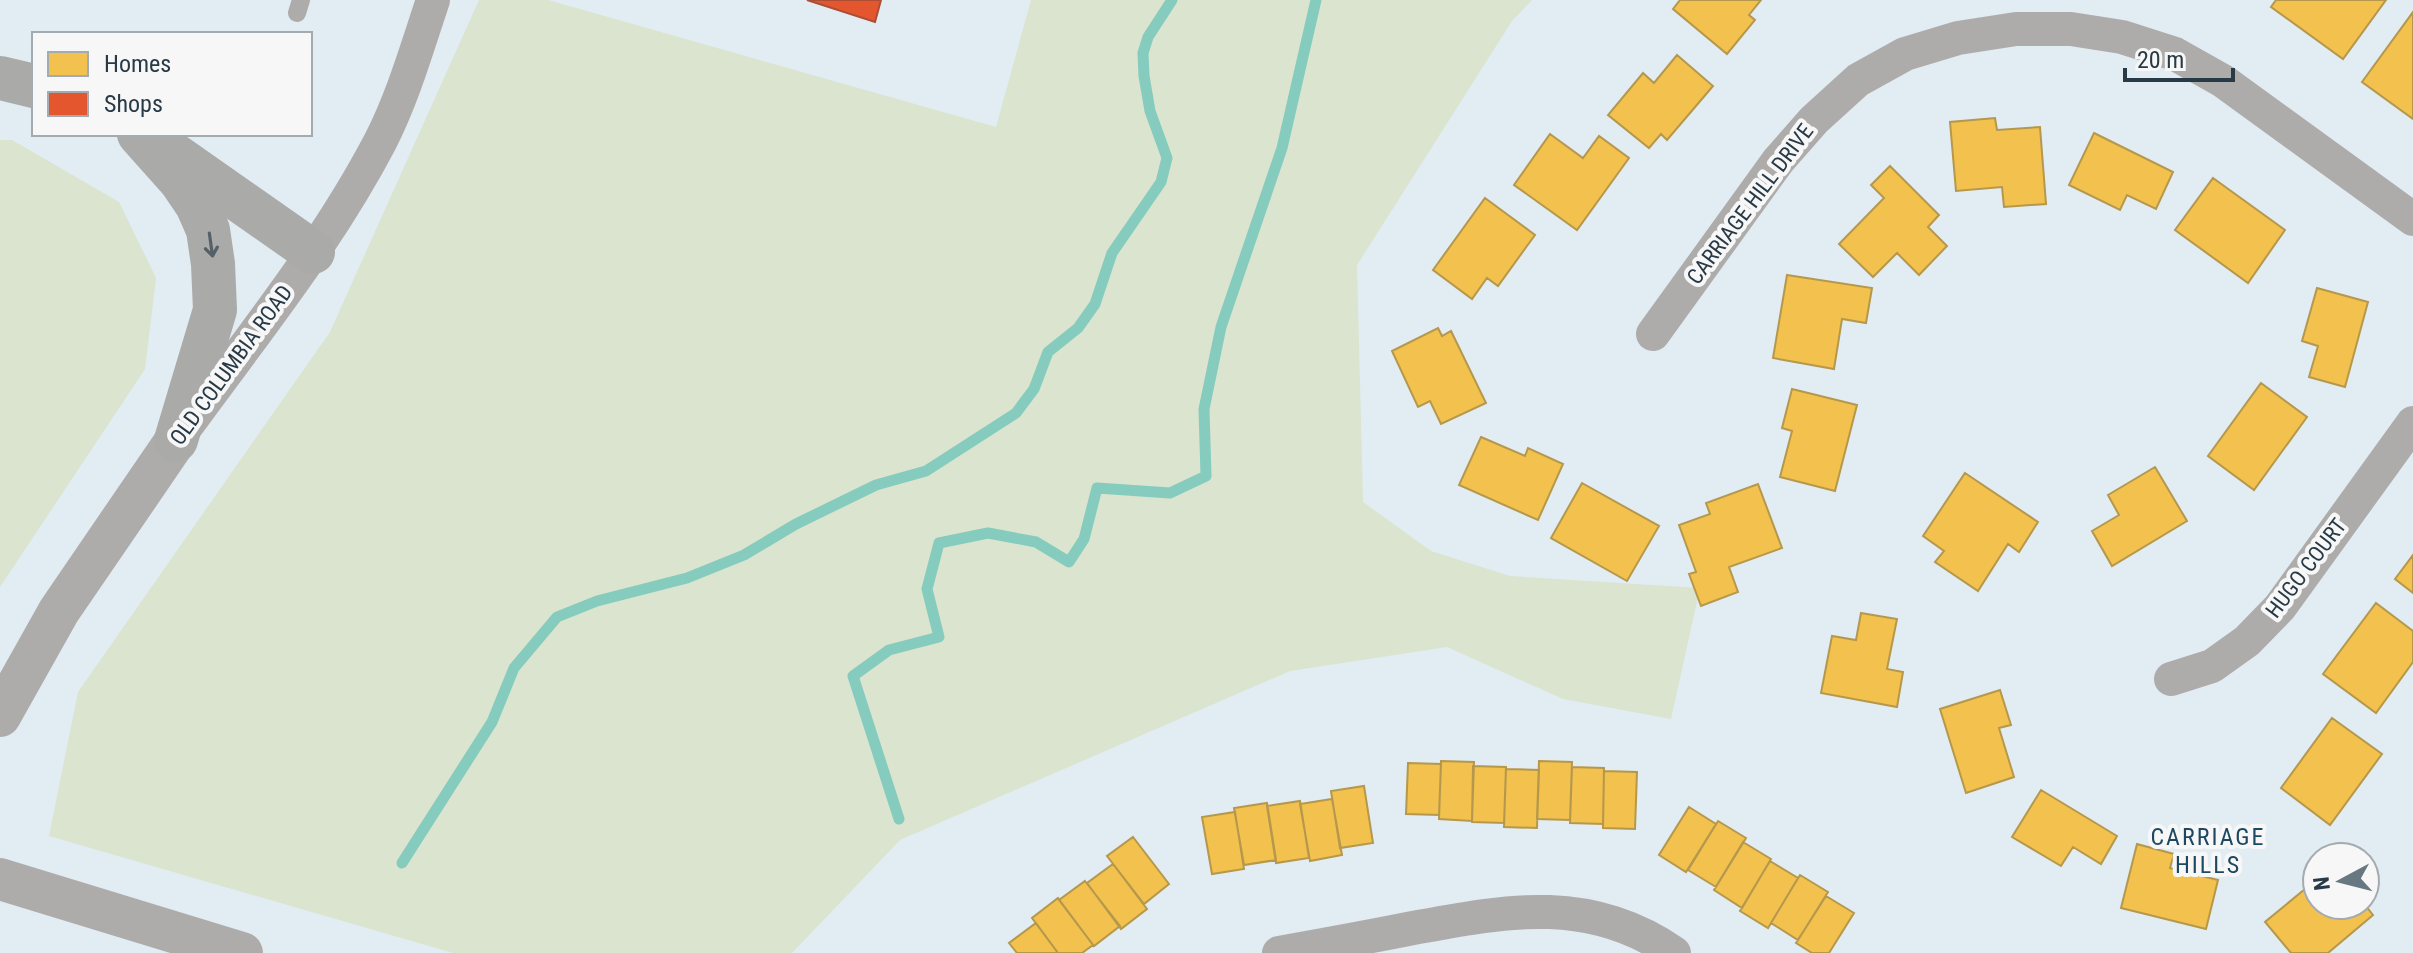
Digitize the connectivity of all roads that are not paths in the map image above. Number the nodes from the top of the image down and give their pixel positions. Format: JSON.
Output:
{"nodes":[{"id":1,"x":433,"y":0,"type":"edge"},
{"id":2,"x":0,"y":78,"type":"edge"},
{"id":3,"x":32,"y":86,"type":"edge"},
{"id":4,"x":144,"y":136,"type":"edge"},
{"id":5,"x":145,"y":136,"type":"edge"},
{"id":6,"x":2413,"y":219,"type":"edge"},
{"id":7,"x":313,"y":252,"type":"junction"},
{"id":8,"x":1653,"y":334,"type":"dead end"},
{"id":9,"x":2413,"y":423,"type":"edge"},
{"id":10,"x":176,"y":440,"type":"junction"},
{"id":11,"x":2171,"y":679,"type":"dead end"},
{"id":12,"x":0,"y":716,"type":"edge"},
{"id":13,"x":0,"y":879,"type":"edge"},
{"id":14,"x":242,"y":953,"type":"edge"},
{"id":15,"x":1279,"y":953,"type":"edge"},
{"id":16,"x":1674,"y":953,"type":"edge"}],
"edges":[{"from":1,"to":7,"type":"street","name":"OLD COLUMBIA ROAD"},
{"from":2,"to":3,"type":"highway"},
{"from":4,"to":10,"type":"highway","one_way":true},
{"from":5,"to":7,"type":"highway"},
{"from":6,"to":8,"type":"street","name":"CARRIAGE HILL DRIVE"},
{"from":7,"to":10,"type":"street","name":"OLD COLUMBIA ROAD"},
{"from":9,"to":11,"type":"street","name":"HUGO COURT"},
{"from":10,"to":12,"type":"street","name":"OLD COLUMBIA ROAD"},
{"from":13,"to":14,"type":"street"},
{"from":15,"to":16,"type":"street"}]}
